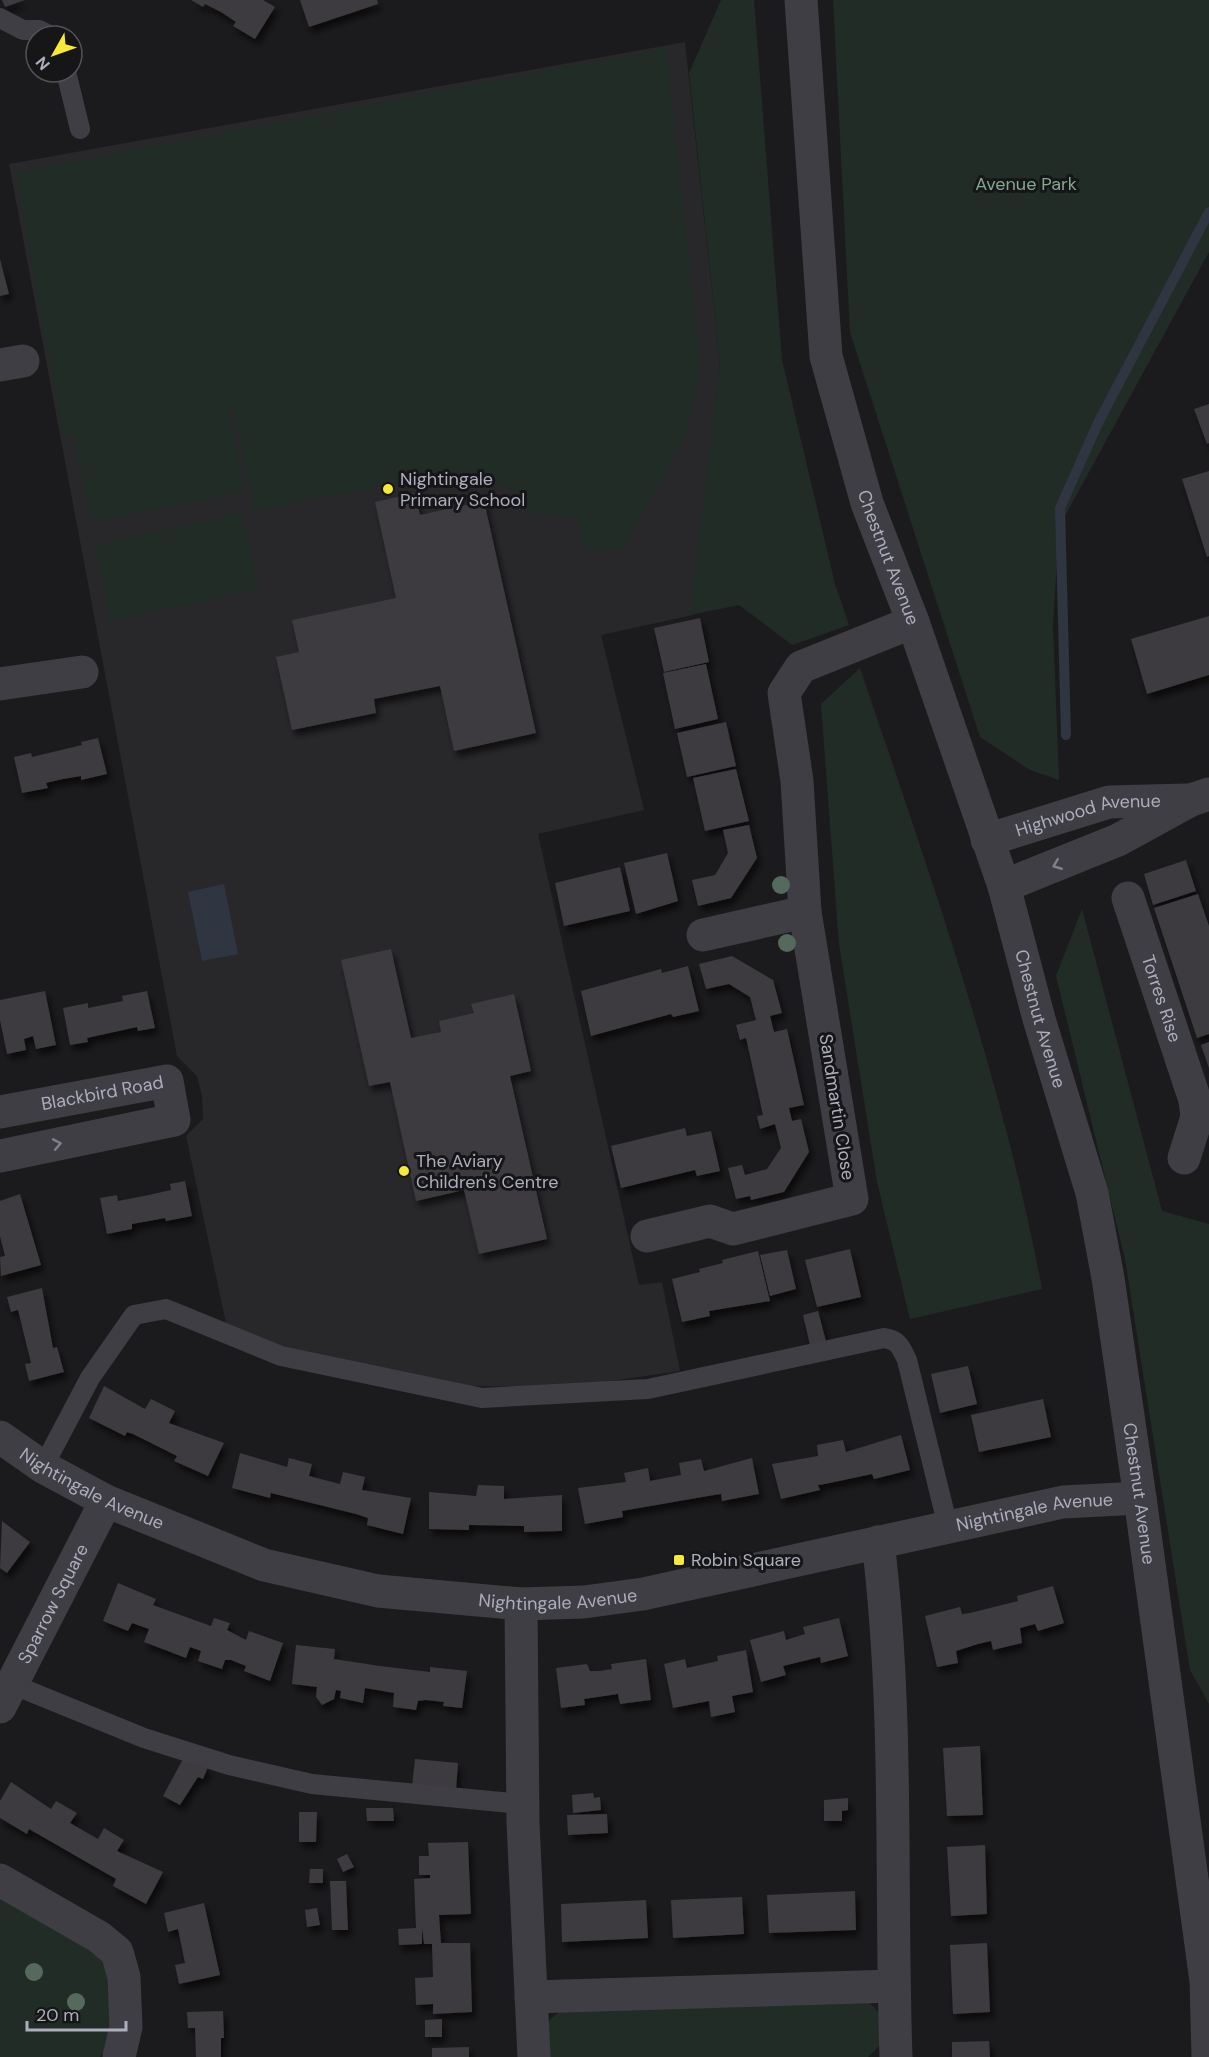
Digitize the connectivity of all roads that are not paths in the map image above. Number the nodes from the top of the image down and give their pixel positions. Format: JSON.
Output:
{"nodes":[{"id":1,"x":801,"y":0,"type":"edge"},
{"id":2,"x":0,"y":18,"type":"edge"},
{"id":3,"x":24,"y":28,"type":"edge"},
{"id":4,"x":69,"y":84,"type":"edge"},
{"id":5,"x":80,"y":129,"type":"dead end"},
{"id":6,"x":914,"y":622,"type":"junction"},
{"id":7,"x":81,"y":672,"type":"dead end"},
{"id":8,"x":0,"y":684,"type":"edge"},
{"id":9,"x":1200,"y":797,"type":"edge"},
{"id":10,"x":987,"y":840,"type":"junction"},
{"id":11,"x":1004,"y":886,"type":"junction"},
{"id":12,"x":1128,"y":898,"type":"dead end"},
{"id":13,"x":805,"y":912,"type":"junction"},
{"id":14,"x":703,"y":935,"type":"dead end"},
{"id":15,"x":1202,"y":1098,"type":"edge"},
{"id":16,"x":0,"y":1112,"type":"edge"},
{"id":17,"x":0,"y":1156,"type":"edge"},
{"id":18,"x":1184,"y":1158,"type":"dead end"},
{"id":19,"x":647,"y":1236,"type":"dead end"},
{"id":20,"x":0,"y":1437,"type":"edge"},
{"id":21,"x":44,"y":1467,"type":"junction"},
{"id":22,"x":1140,"y":1498,"type":"junction"},
{"id":23,"x":106,"y":1501,"type":"junction"},
{"id":24,"x":948,"y":1527,"type":"junction"},
{"id":25,"x":878,"y":1542,"type":"junction"},
{"id":26,"x":521,"y":1604,"type":"junction"},
{"id":27,"x":4,"y":1690,"type":"edge"},
{"id":28,"x":522,"y":1803,"type":"junction"},
{"id":29,"x":0,"y":1880,"type":"edge"},
{"id":30,"x":893,"y":1986,"type":"junction"},
{"id":31,"x":531,"y":1997,"type":"junction"},
{"id":32,"x":119,"y":2057,"type":"edge"},
{"id":33,"x":534,"y":2057,"type":"edge"},
{"id":34,"x":896,"y":2057,"type":"edge"},
{"id":35,"x":1208,"y":2057,"type":"edge"}],
"edges":[{"from":1,"to":6,"type":"street","name":"Chestnut Avenue"},
{"from":2,"to":3,"type":"lane"},
{"from":4,"to":5,"type":"lane"},
{"from":6,"to":10,"type":"street","name":"Chestnut Avenue"},
{"from":6,"to":13,"type":"street","name":"Sandmartin Close"},
{"from":7,"to":8,"type":"street"},
{"from":9,"to":10,"type":"street","name":"Highwood Avenue"},
{"from":9,"to":11,"type":"street","name":"Highwood Avenue","one_way":true},
{"from":10,"to":11,"type":"street","name":"Chestnut Avenue"},
{"from":11,"to":22,"type":"street","name":"Chestnut Avenue"},
{"from":12,"to":15,"type":"street","name":"Torres Rise"},
{"from":13,"to":14,"type":"street"},
{"from":13,"to":19,"type":"street","name":"Sandmartin Close"},
{"from":15,"to":18,"type":"street","name":"Torres Rise"},
{"from":17,"to":16,"type":"street","name":"Blackbird Road","one_way":true},
{"from":20,"to":21,"type":"street","name":"Nightingale Avenue"},
{"from":21,"to":23,"type":"street","name":"Nightingale Avenue"},
{"from":21,"to":24,"type":"lane"},
{"from":22,"to":24,"type":"street","name":"Nightingale Avenue"},
{"from":22,"to":35,"type":"street","name":"Chestnut Avenue"},
{"from":23,"to":26,"type":"street","name":"Nightingale Avenue"},
{"from":23,"to":27,"type":"street","name":"Sparrow Square"},
{"from":24,"to":25,"type":"street","name":"Nightingale Avenue"},
{"from":25,"to":26,"type":"street","name":"Nightingale Avenue"},
{"from":25,"to":30,"type":"street"},
{"from":26,"to":28,"type":"street"},
{"from":27,"to":28,"type":"lane"},
{"from":28,"to":31,"type":"street"},
{"from":29,"to":32,"type":"street"},
{"from":30,"to":31,"type":"street"},
{"from":30,"to":34,"type":"street"},
{"from":31,"to":33,"type":"street"}]}
